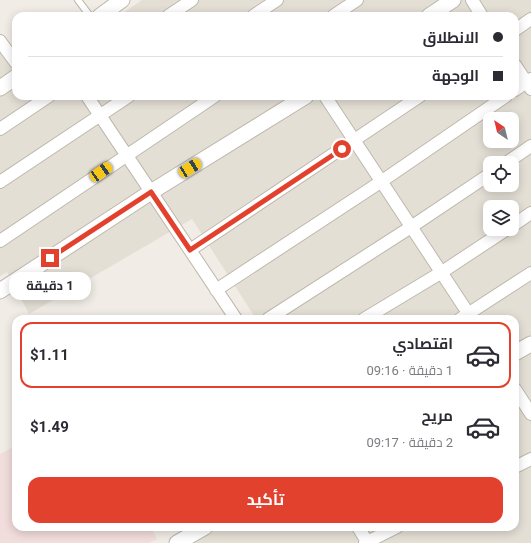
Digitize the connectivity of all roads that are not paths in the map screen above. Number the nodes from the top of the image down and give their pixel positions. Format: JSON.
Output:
{"nodes":[{"id":1,"x":78,"y":0,"type":"edge"},
{"id":2,"x":122,"y":0,"type":"edge"},
{"id":3,"x":192,"y":0,"type":"edge"},
{"id":4,"x":277,"y":0,"type":"edge"},
{"id":5,"x":357,"y":0,"type":"edge"},
{"id":6,"x":453,"y":0,"type":"edge"},
{"id":7,"x":472,"y":0,"type":"edge"},
{"id":8,"x":265,"y":8,"type":"edge"},
{"id":9,"x":87,"y":12,"type":"edge"},
{"id":10,"x":106,"y":12,"type":"edge"},
{"id":11,"x":174,"y":12,"type":"edge"},
{"id":12,"x":339,"y":12,"type":"edge"},
{"id":13,"x":435,"y":12,"type":"edge"},
{"id":14,"x":480,"y":12,"type":"edge"},
{"id":15,"x":531,"y":19,"type":"edge"},
{"id":16,"x":519,"y":27,"type":"edge"},
{"id":17,"x":0,"y":41,"type":"edge"},
{"id":18,"x":12,"y":58,"type":"edge"},
{"id":19,"x":519,"y":70,"type":"edge"},
{"id":20,"x":12,"y":80,"type":"edge"},
{"id":21,"x":530,"y":83,"type":"edge"},
{"id":22,"x":0,"y":88,"type":"edge"},
{"id":23,"x":519,"y":88,"type":"edge"},
{"id":24,"x":43,"y":100,"type":"edge"},
{"id":25,"x":90,"y":100,"type":"edge"},
{"id":26,"x":124,"y":100,"type":"edge"},
{"id":27,"x":209,"y":100,"type":"edge"},
{"id":28,"x":300,"y":100,"type":"edge"},
{"id":29,"x":328,"y":100,"type":"edge"},
{"id":30,"x":414,"y":100,"type":"edge"},
{"id":31,"x":500,"y":100,"type":"edge"},
{"id":32,"x":100,"y":115,"type":"junction"},
{"id":33,"x":0,"y":129,"type":"edge"},
{"id":34,"x":354,"y":141,"type":"junction"},
{"id":35,"x":531,"y":146,"type":"edge"},
{"id":36,"x":127,"y":155,"type":"junction"},
{"id":37,"x":516,"y":156,"type":"edge"},
{"id":38,"x":483,"y":179,"type":"edge"},
{"id":39,"x":382,"y":181,"type":"junction"},
{"id":40,"x":0,"y":182,"type":"edge"},
{"id":41,"x":151,"y":192,"type":"junction"},
{"id":42,"x":531,"y":213,"type":"edge"},
{"id":43,"x":519,"y":221,"type":"edge"},
{"id":44,"x":412,"y":227,"type":"junction"},
{"id":45,"x":496,"y":236,"type":"edge"},
{"id":46,"x":0,"y":241,"type":"edge"},
{"id":47,"x":190,"y":250,"type":"junction"},
{"id":48,"x":442,"y":272,"type":"junction"},
{"id":49,"x":531,"y":273,"type":"edge"},
{"id":50,"x":216,"y":290,"type":"junction"},
{"id":51,"x":0,"y":291,"type":"edge"},
{"id":52,"x":233,"y":315,"type":"edge"},
{"id":53,"x":274,"y":315,"type":"edge"},
{"id":54,"x":371,"y":315,"type":"edge"},
{"id":55,"x":466,"y":315,"type":"edge"},
{"id":56,"x":470,"y":315,"type":"edge"},
{"id":57,"x":531,"y":344,"type":"edge"},
{"id":58,"x":519,"y":351,"type":"edge"},
{"id":59,"x":519,"y":395,"type":"edge"},
{"id":60,"x":531,"y":414,"type":"edge"},
{"id":61,"x":531,"y":459,"type":"edge"},
{"id":62,"x":519,"y":466,"type":"edge"},
{"id":63,"x":198,"y":531,"type":"edge"},
{"id":64,"x":360,"y":531,"type":"edge"},
{"id":65,"x":389,"y":531,"type":"edge"},
{"id":66,"x":177,"y":543,"type":"edge"},
{"id":67,"x":367,"y":543,"type":"edge"}],
"edges":[{"from":1,"to":9,"type":"lane"},
{"from":2,"to":10,"type":"street"},
{"from":3,"to":11,"type":"street"},
{"from":4,"to":8,"type":"street"},
{"from":5,"to":12,"type":"street"},
{"from":6,"to":13,"type":"street"},
{"from":7,"to":14,"type":"street"},
{"from":15,"to":16,"type":"street"},
{"from":17,"to":18,"type":"street"},
{"from":19,"to":21,"type":"street"},
{"from":20,"to":22,"type":"street"},
{"from":21,"to":23,"type":"street"},
{"from":24,"to":33,"type":"street"},
{"from":25,"to":32,"type":"street"},
{"from":26,"to":32,"type":"street"},
{"from":27,"to":36,"type":"street"},
{"from":28,"to":41,"type":"street"},
{"from":29,"to":34,"type":"street"},
{"from":30,"to":34,"type":"street"},
{"from":31,"to":39,"type":"street"},
{"from":32,"to":36,"type":"street"},
{"from":32,"to":40,"type":"street"},
{"from":34,"to":39,"type":"street"},
{"from":34,"to":47,"type":"street"},
{"from":35,"to":37,"type":"street"},
{"from":36,"to":41,"type":"street"},
{"from":36,"to":46,"type":"street"},
{"from":38,"to":44,"type":"street"},
{"from":39,"to":44,"type":"street"},
{"from":39,"to":50,"type":"street"},
{"from":41,"to":47,"type":"street"},
{"from":41,"to":51,"type":"street"},
{"from":42,"to":43,"type":"street"},
{"from":44,"to":48,"type":"street"},
{"from":44,"to":53,"type":"street"},
{"from":45,"to":48,"type":"street"},
{"from":47,"to":50,"type":"street"},
{"from":48,"to":54,"type":"street"},
{"from":48,"to":55,"type":"street"},
{"from":49,"to":56,"type":"street"},
{"from":50,"to":52,"type":"street"},
{"from":57,"to":58,"type":"street"},
{"from":59,"to":60,"type":"street"},
{"from":61,"to":62,"type":"street"},
{"from":63,"to":66,"type":"street"},
{"from":64,"to":67,"type":"street"},
{"from":65,"to":67,"type":"street"}]}
